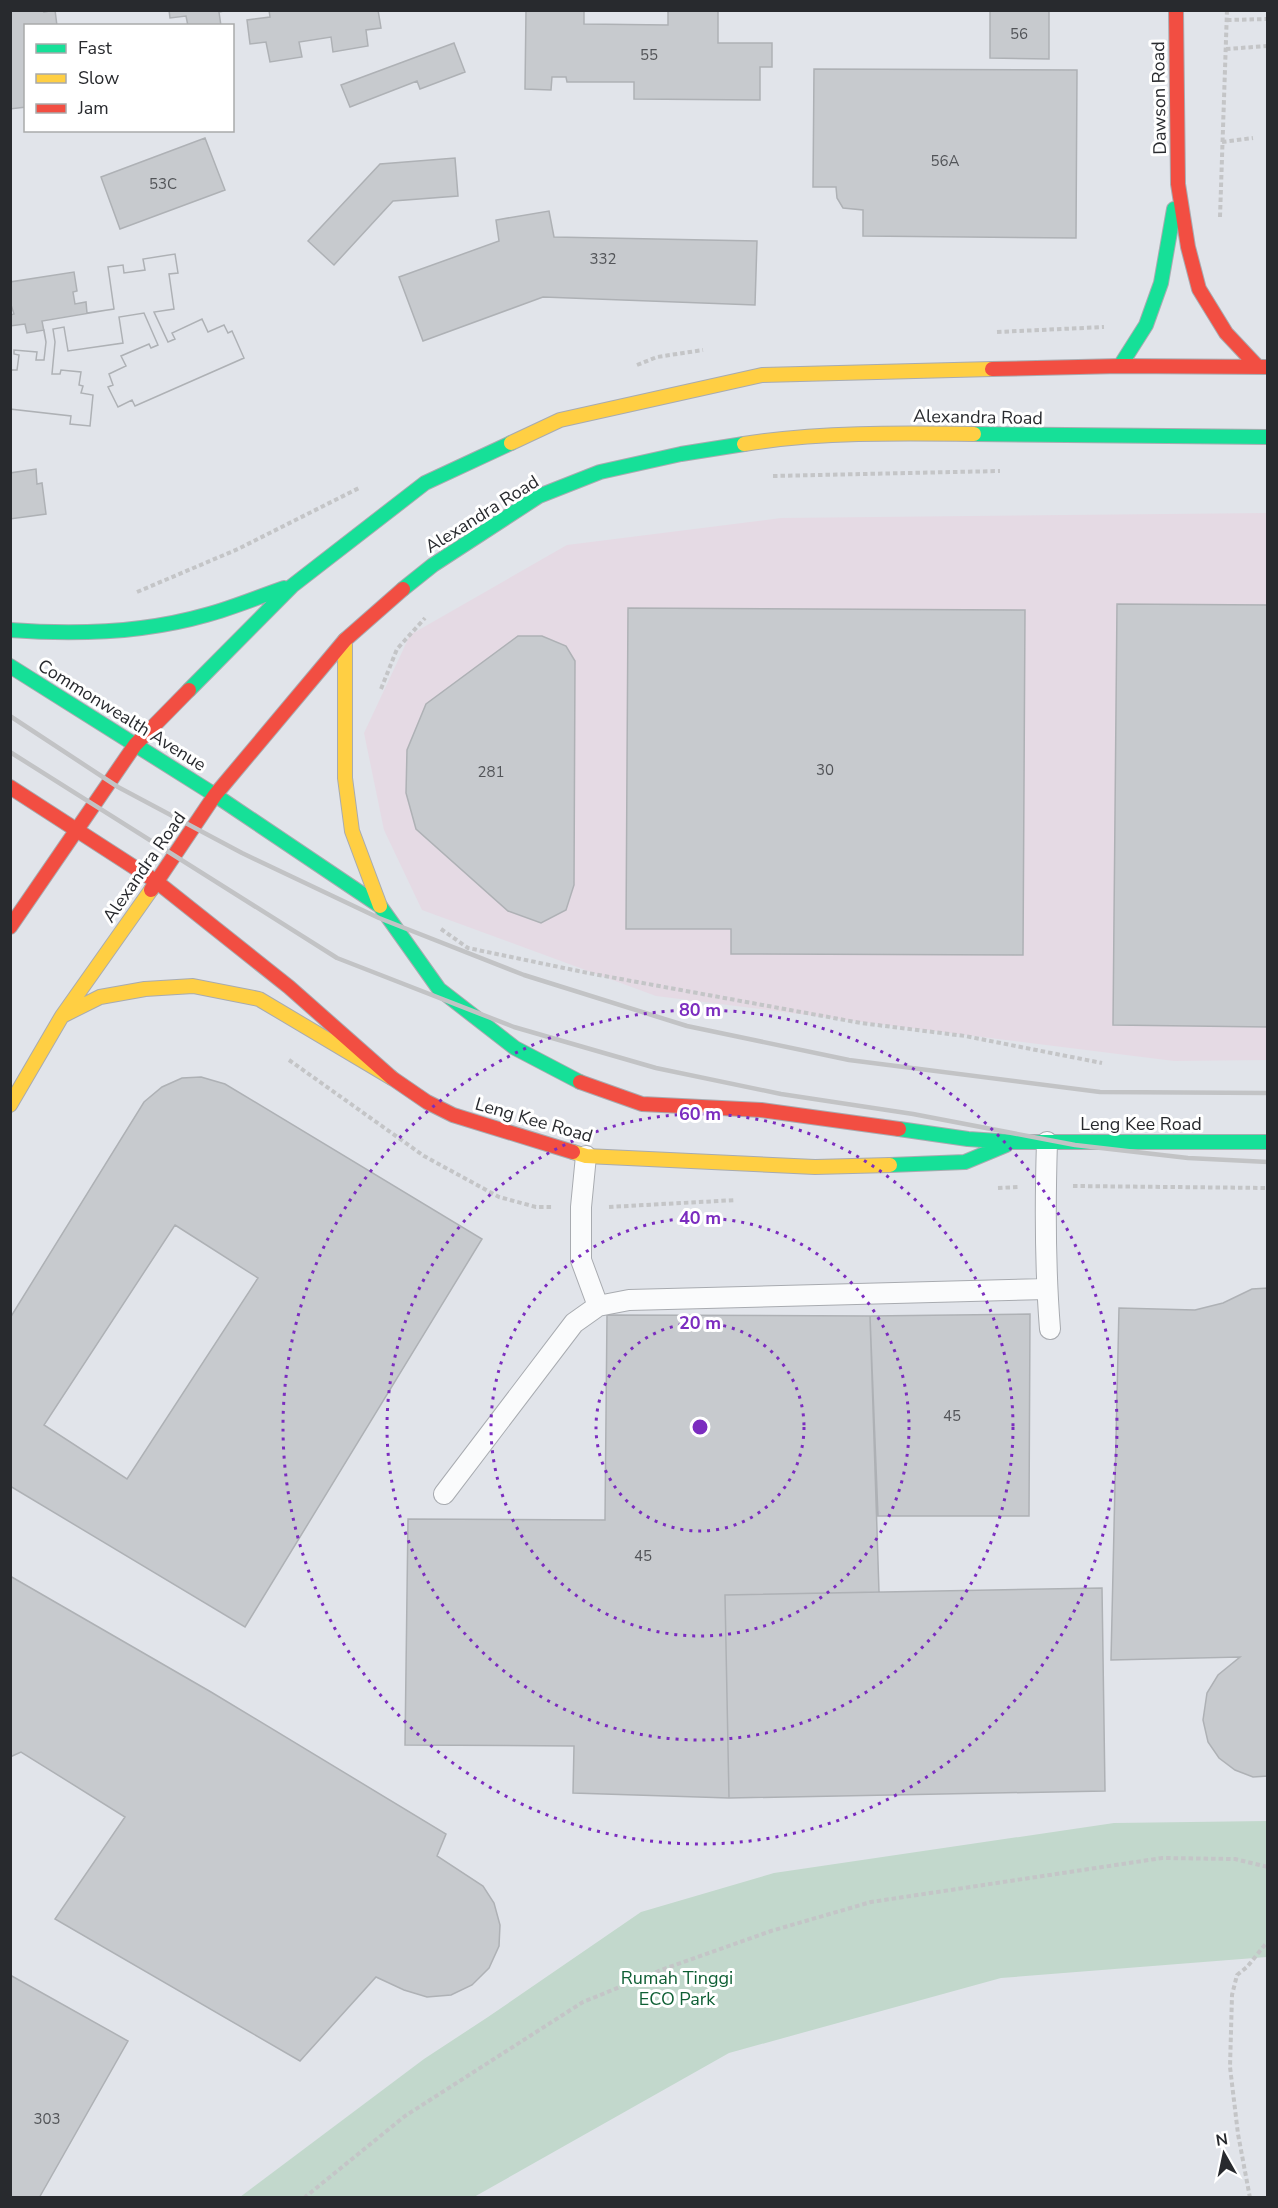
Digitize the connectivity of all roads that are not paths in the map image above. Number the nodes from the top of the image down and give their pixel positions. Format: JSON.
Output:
{"nodes":[{"id":1,"x":1176,"y":10,"type":"edge"},
{"id":2,"x":1178,"y":184,"type":"junction"},
{"id":3,"x":1120,"y":366,"type":"junction"},
{"id":4,"x":1263,"y":367,"type":"edge"},
{"id":5,"x":1268,"y":437,"type":"edge"},
{"id":6,"x":292,"y":586,"type":"junction"},
{"id":7,"x":10,"y":630,"type":"edge"},
{"id":8,"x":345,"y":640,"type":"junction"},
{"id":9,"x":10,"y":666,"type":"edge"},
{"id":10,"x":135,"y":745,"type":"junction"},
{"id":11,"x":10,"y":787,"type":"edge"},
{"id":12,"x":215,"y":795,"type":"junction"},
{"id":13,"x":76,"y":830,"type":"junction"},
{"id":14,"x":157,"y":882,"type":"junction"},
{"id":15,"x":380,"y":906,"type":"junction"},
{"id":16,"x":10,"y":927,"type":"edge"},
{"id":17,"x":62,"y":1016,"type":"junction"},
{"id":18,"x":392,"y":1078,"type":"junction"},
{"id":19,"x":10,"y":1105,"type":"edge"},
{"id":20,"x":1013,"y":1142,"type":"junction"},
{"id":21,"x":1047,"y":1142,"type":"junction"},
{"id":22,"x":1268,"y":1142,"type":"edge"},
{"id":23,"x":586,"y":1156,"type":"junction"},
{"id":24,"x":1047,"y":1289,"type":"junction"},
{"id":25,"x":598,"y":1306,"type":"junction"},
{"id":26,"x":1050,"y":1329,"type":"dead end"},
{"id":27,"x":444,"y":1494,"type":"dead end"}],
"edges":[{"from":1,"to":2,"type":"main road","name":"Dawson Road"},
{"from":2,"to":3,"type":"main road","name":"Dawson Road"},
{"from":2,"to":4,"type":"main road","name":"Dawson Road"},
{"from":3,"to":4,"type":"main road"},
{"from":3,"to":6,"type":"main road"},
{"from":5,"to":8,"type":"main road","name":"Alexandra Road"},
{"from":6,"to":7,"type":"main road"},
{"from":6,"to":10,"type":"main road"},
{"from":8,"to":12,"type":"main road","name":"Alexandra Road"},
{"from":8,"to":15,"type":"main road"},
{"from":9,"to":10,"type":"main road","name":"Commonwealth Avenue"},
{"from":10,"to":12,"type":"main road","name":"Commonwealth Avenue"},
{"from":10,"to":13,"type":"main road"},
{"from":11,"to":13,"type":"main road"},
{"from":12,"to":14,"type":"main road","name":"Alexandra Road"},
{"from":12,"to":15,"type":"main road","name":"Leng Kee Road"},
{"from":13,"to":14,"type":"main road"},
{"from":13,"to":16,"type":"main road"},
{"from":14,"to":17,"type":"main road","name":"Alexandra Road"},
{"from":14,"to":18,"type":"main road","name":"Leng Kee Road"},
{"from":15,"to":20,"type":"main road","name":"Leng Kee Road"},
{"from":17,"to":18,"type":"main road"},
{"from":17,"to":19,"type":"main road","name":"Alexandra Road"},
{"from":18,"to":23,"type":"main road","name":"Leng Kee Road"},
{"from":20,"to":21,"type":"main road","name":"Leng Kee Road"},
{"from":20,"to":23,"type":"main road","name":"Leng Kee Road"},
{"from":21,"to":22,"type":"main road","name":"Leng Kee Road"},
{"from":21,"to":24,"type":"lane"},
{"from":23,"to":25,"type":"lane"},
{"from":24,"to":25,"type":"lane"},
{"from":24,"to":26,"type":"lane"},
{"from":25,"to":27,"type":"lane"}]}
